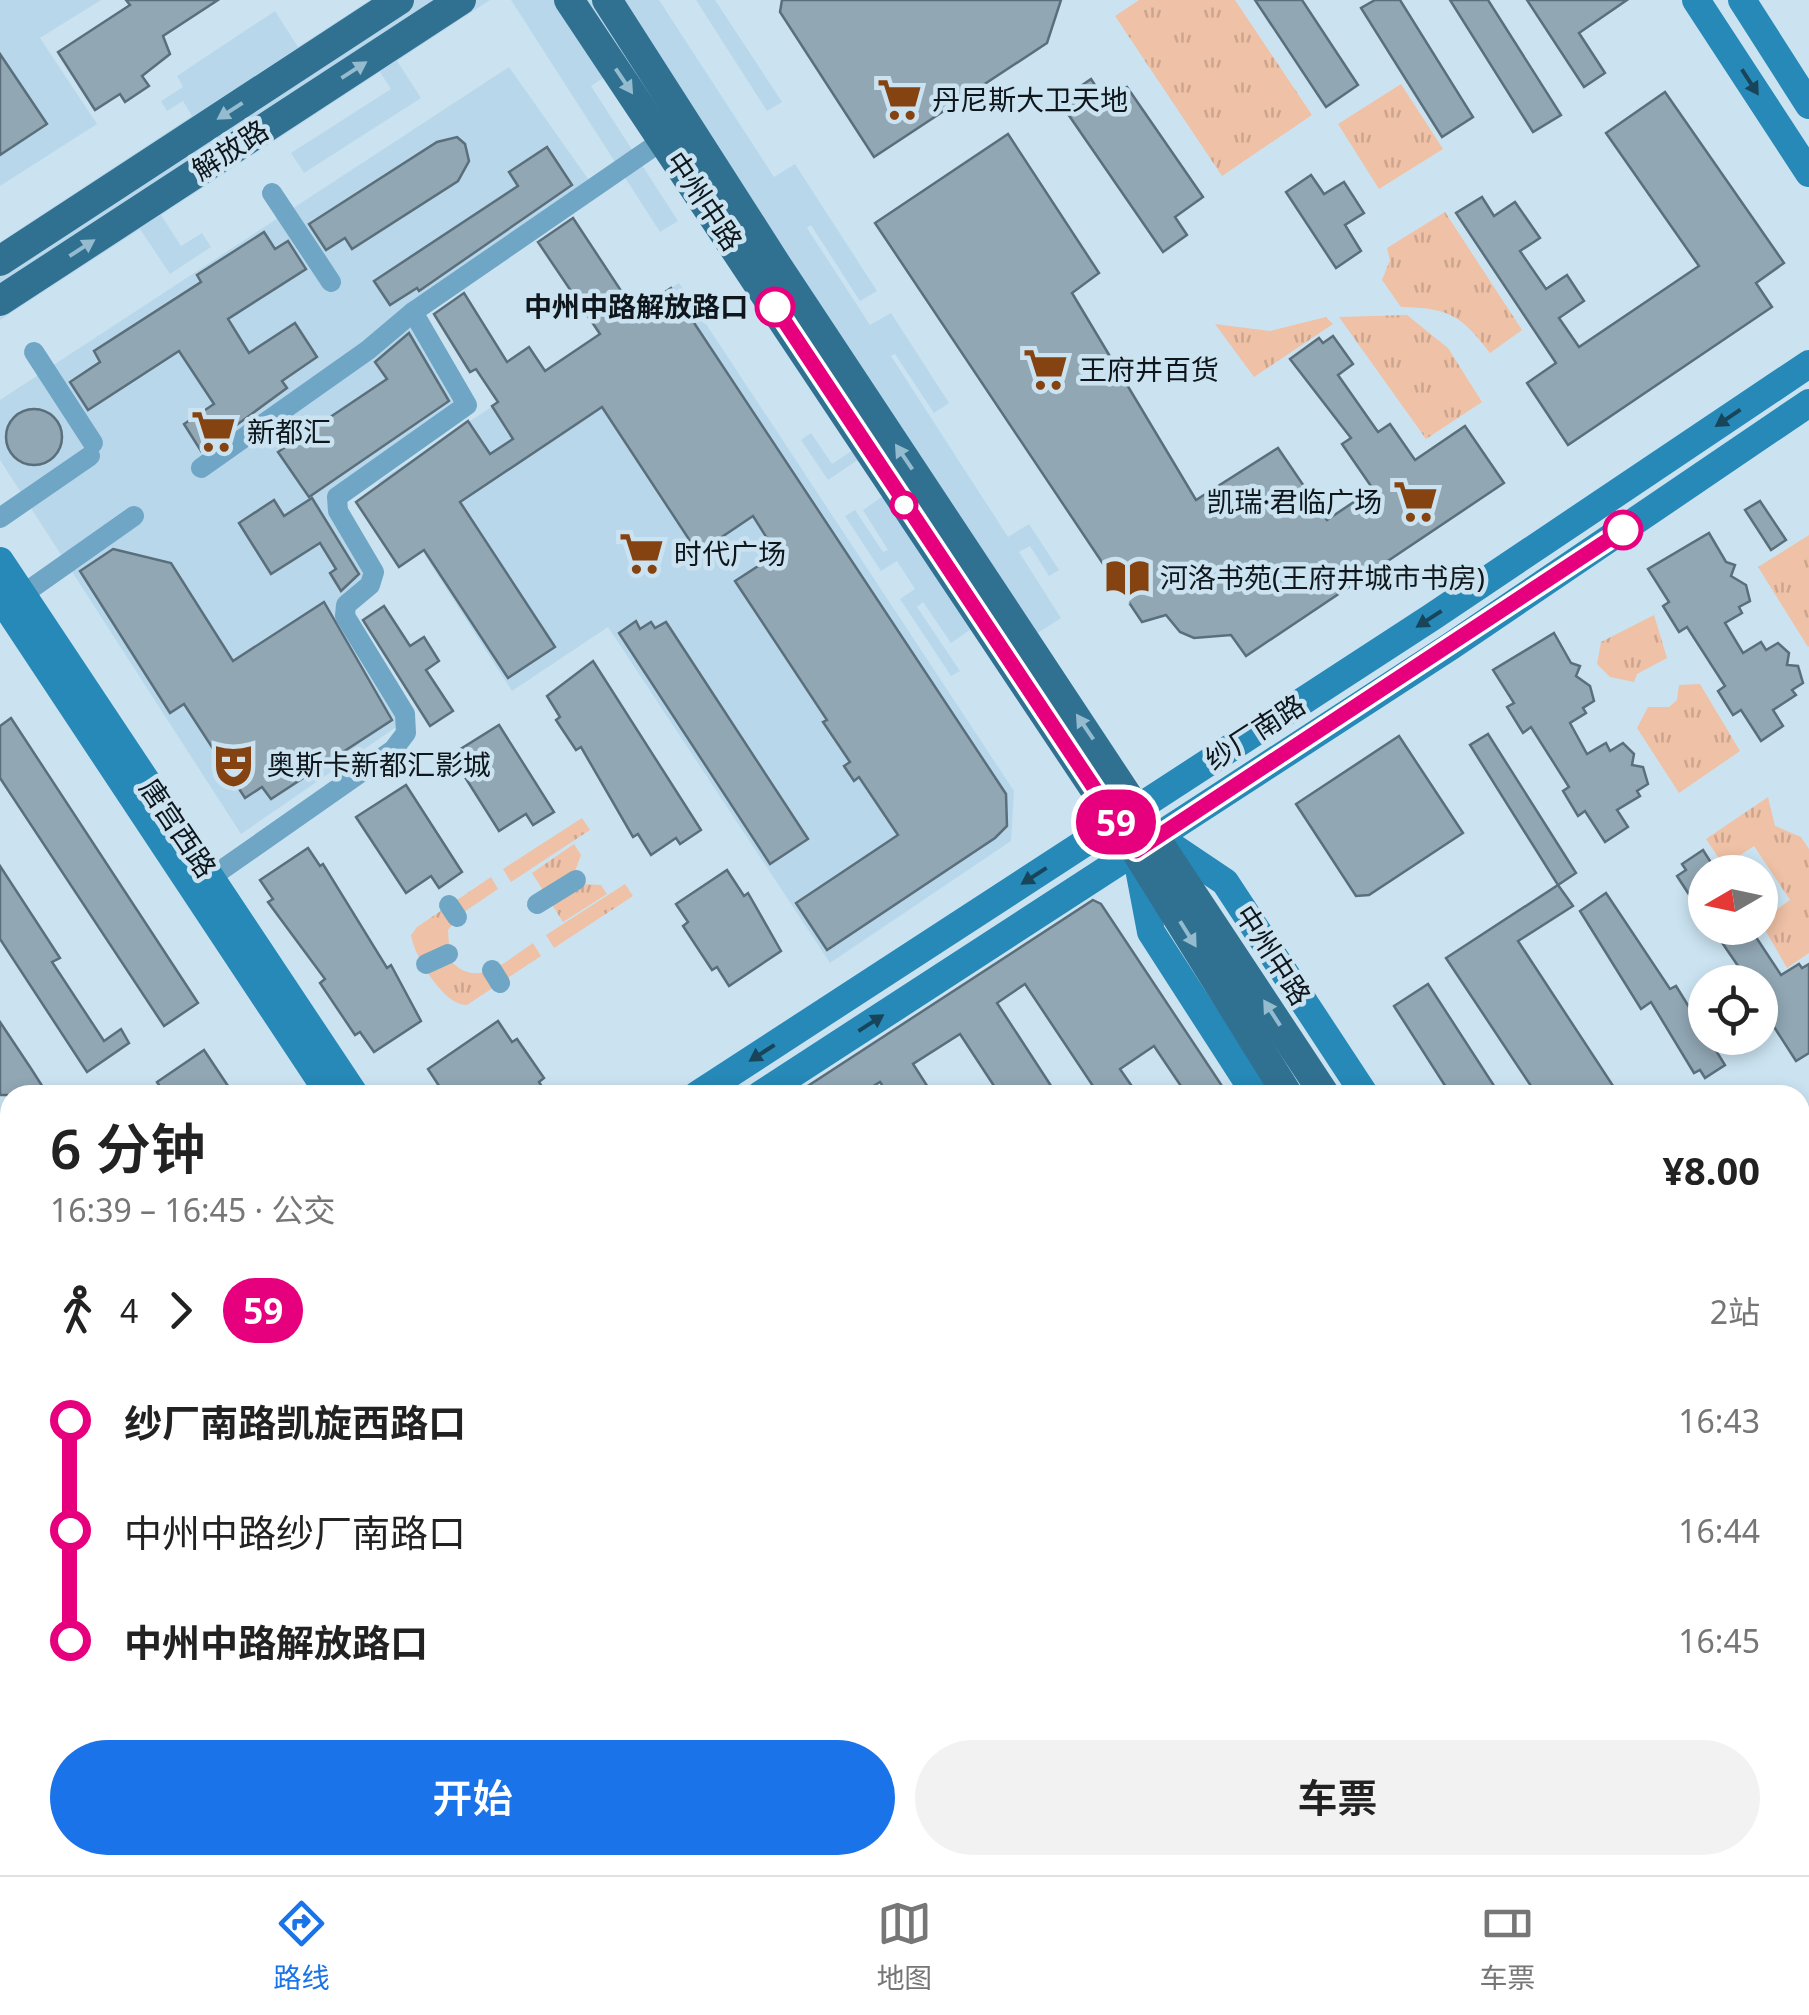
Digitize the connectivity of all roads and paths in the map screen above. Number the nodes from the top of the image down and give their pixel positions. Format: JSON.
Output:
{"nodes":[{"id":1,"x":399,"y":0,"type":"edge"},
{"id":2,"x":461,"y":0,"type":"edge"},
{"id":3,"x":570,"y":0,"type":"edge"},
{"id":4,"x":606,"y":0,"type":"edge"},
{"id":5,"x":1696,"y":0,"type":"edge"},
{"id":6,"x":1742,"y":0,"type":"edge"},
{"id":7,"x":1809,"y":105,"type":"edge"},
{"id":8,"x":663,"y":140,"type":"junction"},
{"id":9,"x":1809,"y":173,"type":"edge"},
{"id":10,"x":272,"y":193,"type":"dead end"},
{"id":11,"x":0,"y":262,"type":"edge"},
{"id":12,"x":331,"y":282,"type":"dead end"},
{"id":13,"x":0,"y":301,"type":"edge"},
{"id":14,"x":412,"y":312,"type":"junction"},
{"id":15,"x":34,"y":352,"type":"dead end"},
{"id":16,"x":1809,"y":364,"type":"edge"},
{"id":17,"x":1809,"y":403,"type":"edge"},
{"id":18,"x":201,"y":468,"type":"dead end"},
{"id":19,"x":134,"y":516,"type":"dead end"},
{"id":20,"x":0,"y":518,"type":"edge"},
{"id":21,"x":0,"y":561,"type":"edge"},
{"id":22,"x":9,"y":599,"type":"edge"},
{"id":23,"x":1128,"y":815,"type":"junction"},
{"id":24,"x":1147,"y":844,"type":"junction"},
{"id":25,"x":576,"y":880,"type":"dead end"},
{"id":26,"x":203,"y":883,"type":"junction"},
{"id":27,"x":538,"y":904,"type":"dead end"},
{"id":28,"x":448,"y":954,"type":"dead end"},
{"id":29,"x":426,"y":964,"type":"dead end"},
{"id":30,"x":324,"y":1085,"type":"edge"},
{"id":31,"x":348,"y":1085,"type":"edge"},
{"id":32,"x":712,"y":1085,"type":"edge"},
{"id":33,"x":775,"y":1085,"type":"edge"},
{"id":34,"x":1249,"y":1085,"type":"edge"},
{"id":35,"x":1282,"y":1085,"type":"edge"},
{"id":36,"x":1318,"y":1085,"type":"edge"},
{"id":37,"x":1358,"y":1085,"type":"edge"}],
"edges":[{"from":1,"to":11,"type":"main road","name":"解放路","one_way":true},
{"from":13,"to":2,"type":"main road","name":"解放路","one_way":true},
{"from":3,"to":8,"type":"main road","name":"中州中路","one_way":true},
{"from":23,"to":4,"type":"main road","name":"中州中路","one_way":true},
{"from":5,"to":9,"type":"main road","one_way":true},
{"from":6,"to":7,"type":"main road"},
{"from":8,"to":14,"type":"street"},
{"from":8,"to":23,"type":"main road","name":"中州中路"},
{"from":10,"to":12,"type":"street"},
{"from":14,"to":18,"type":"street"},
{"from":14,"to":26,"type":"street"},
{"from":15,"to":20,"type":"street"},
{"from":16,"to":23,"type":"main road","name":"纱厂南路","one_way":true},
{"from":17,"to":24,"type":"main road","name":"纱厂南路"},
{"from":19,"to":22,"type":"street"},
{"from":21,"to":22,"type":"main road","name":"唐宫西路"},
{"from":22,"to":26,"type":"main road","name":"唐宫西路"},
{"from":23,"to":24,"type":"main road","name":"中州中路"},
{"from":23,"to":32,"type":"main road","name":"纱厂南路","one_way":true},
{"from":33,"to":24,"type":"main road","name":"纱厂南路","one_way":true},
{"from":24,"to":34,"type":"main road","name":"中州中路"},
{"from":24,"to":35,"type":"main road","name":"中州中路","one_way":true},
{"from":36,"to":24,"type":"main road","name":"中州中路","one_way":true},
{"from":24,"to":37,"type":"main road","name":"中州中路"},
{"from":25,"to":27,"type":"street"},
{"from":26,"to":30,"type":"main road","name":"唐宫西路"},
{"from":26,"to":31,"type":"main road","name":"唐宫西路"},
{"from":28,"to":29,"type":"street"}]}
